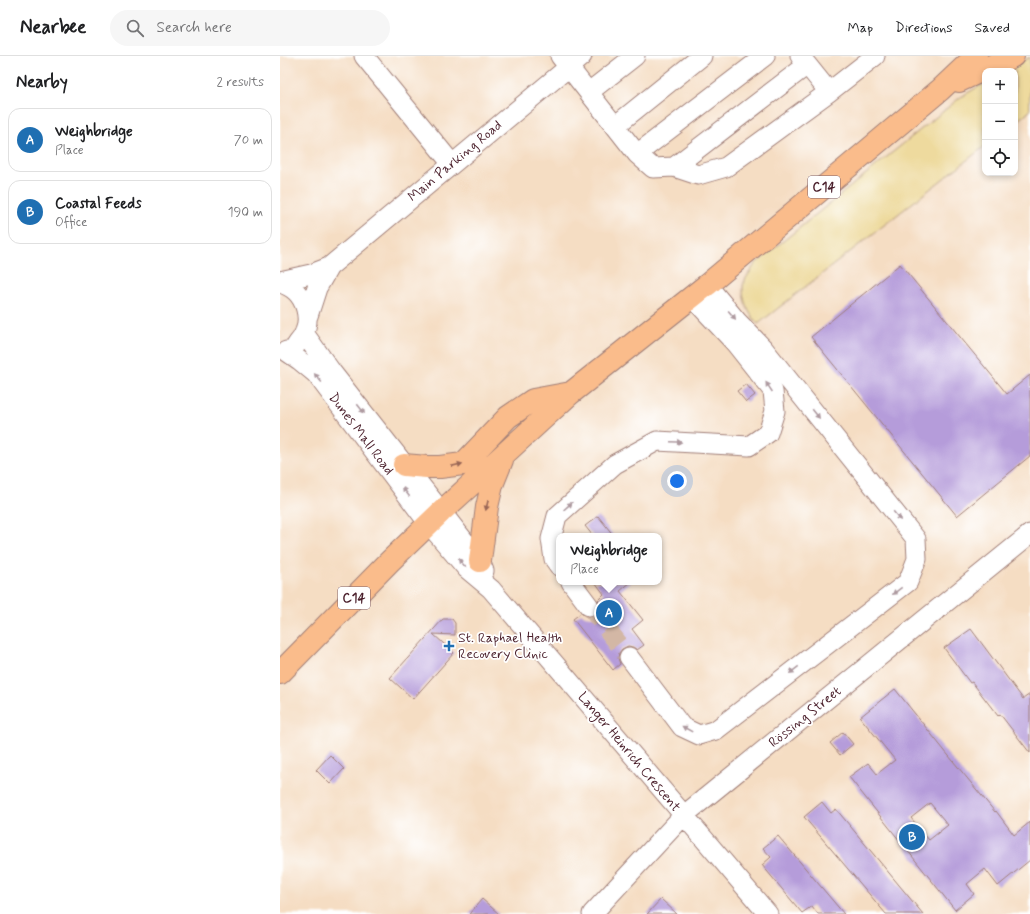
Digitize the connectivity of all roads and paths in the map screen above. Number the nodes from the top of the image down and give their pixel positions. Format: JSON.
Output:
{"nodes":[{"id":1,"x":364,"y":56,"type":"edge"},
{"id":2,"x":635,"y":56,"type":"edge"},
{"id":3,"x":702,"y":56,"type":"edge"},
{"id":4,"x":765,"y":56,"type":"edge"},
{"id":5,"x":875,"y":56,"type":"edge"},
{"id":6,"x":976,"y":56,"type":"edge"},
{"id":7,"x":1013,"y":56,"type":"edge"},
{"id":8,"x":570,"y":60,"type":"edge"},
{"id":9,"x":804,"y":60,"type":"edge"},
{"id":10,"x":940,"y":90,"type":"junction"},
{"id":11,"x":589,"y":92,"type":"junction"},
{"id":12,"x":829,"y":92,"type":"junction"},
{"id":13,"x":615,"y":126,"type":"junction"},
{"id":14,"x":637,"y":154,"type":"junction"},
{"id":15,"x":452,"y":164,"type":"junction"},
{"id":16,"x":674,"y":167,"type":"junction"},
{"id":17,"x":329,"y":267,"type":"junction"},
{"id":18,"x":280,"y":282,"type":"edge"},
{"id":19,"x":700,"y":291,"type":"junction"},
{"id":20,"x":306,"y":325,"type":"junction"},
{"id":21,"x":763,"y":348,"type":"junction"},
{"id":22,"x":283,"y":352,"type":"edge"},
{"id":23,"x":750,"y":361,"type":"junction"},
{"id":24,"x":571,"y":393,"type":"junction"},
{"id":25,"x":504,"y":455,"type":"junction"},
{"id":26,"x":404,"y":464,"type":"junction"},
{"id":27,"x":435,"y":518,"type":"junction"},
{"id":28,"x":1030,"y":534,"type":"edge"},
{"id":29,"x":480,"y":561,"type":"junction"},
{"id":30,"x":556,"y":562,"type":"edge"},
{"id":31,"x":573,"y":585,"type":"edge"},
{"id":32,"x":491,"y":589,"type":"junction"},
{"id":33,"x":589,"y":606,"type":"tunnel mouth"},
{"id":34,"x":629,"y":657,"type":"tunnel mouth"},
{"id":35,"x":280,"y":673,"type":"edge"},
{"id":36,"x":683,"y":816,"type":"junction"},
{"id":37,"x":592,"y":914,"type":"edge"},
{"id":38,"x":768,"y":914,"type":"edge"}],
"edges":[{"from":1,"to":15,"type":"street"},
{"from":2,"to":11,"type":"street"},
{"from":3,"to":13,"type":"street"},
{"from":4,"to":14,"type":"street"},
{"from":5,"to":12,"type":"street"},
{"from":6,"to":10,"type":"main road","number":"C14"},
{"from":7,"to":10,"type":"main road","number":"C14"},
{"from":8,"to":11,"type":"street"},
{"from":8,"to":15,"type":"street","name":"Main Parking Road"},
{"from":9,"to":12,"type":"street"},
{"from":9,"to":16,"type":"street"},
{"from":10,"to":19,"type":"main road","number":"C14"},
{"from":11,"to":13,"type":"street"},
{"from":12,"to":16,"type":"street"},
{"from":13,"to":14,"type":"street"},
{"from":14,"to":16,"type":"street"},
{"from":15,"to":17,"type":"street","name":"Main Parking Road"},
{"from":17,"to":18,"type":"street","name":"Main Parking Road"},
{"from":17,"to":20,"type":"street","name":"Main Parking Road"},
{"from":18,"to":20,"type":"street","name":"Dunes Mall Road"},
{"from":19,"to":21,"type":"street","one_way":true},
{"from":19,"to":23,"type":"street"},
{"from":19,"to":24,"type":"main road","number":"C14"},
{"from":20,"to":22,"type":"street"},
{"from":20,"to":26,"type":"street","name":"Dunes Mall Road","one_way":true},
{"from":21,"to":23,"type":"street"},
{"from":21,"to":34,"type":"street","one_way":true},
{"from":27,"to":22,"type":"street","name":"Dunes Mall Road","one_way":true},
{"from":30,"to":23,"type":"street","one_way":true},
{"from":24,"to":25,"type":"main road","number":"C14"},
{"from":26,"to":24,"type":"main road","one_way":true},
{"from":25,"to":27,"type":"main road","number":"C14"},
{"from":25,"to":29,"type":"main road","one_way":true},
{"from":26,"to":27,"type":"street","name":"Dunes Mall Road"},
{"from":27,"to":29,"type":"street","name":"Langer Heinrich Crescent"},
{"from":32,"to":27,"type":"street","name":"Langer Heinrich Crescent","one_way":true},
{"from":27,"to":35,"type":"main road","number":"C14"},
{"from":28,"to":36,"type":"street","name":"Rössing Street"},
{"from":29,"to":32,"type":"street","name":"Langer Heinrich Crescent"},
{"from":31,"to":33,"type":"street"},
{"from":32,"to":36,"type":"street","name":"Langer Heinrich Crescent"},
{"from":36,"to":37,"type":"street","name":"Rössing Street"},
{"from":36,"to":38,"type":"street","name":"Langer Heinrich Crescent"}]}
